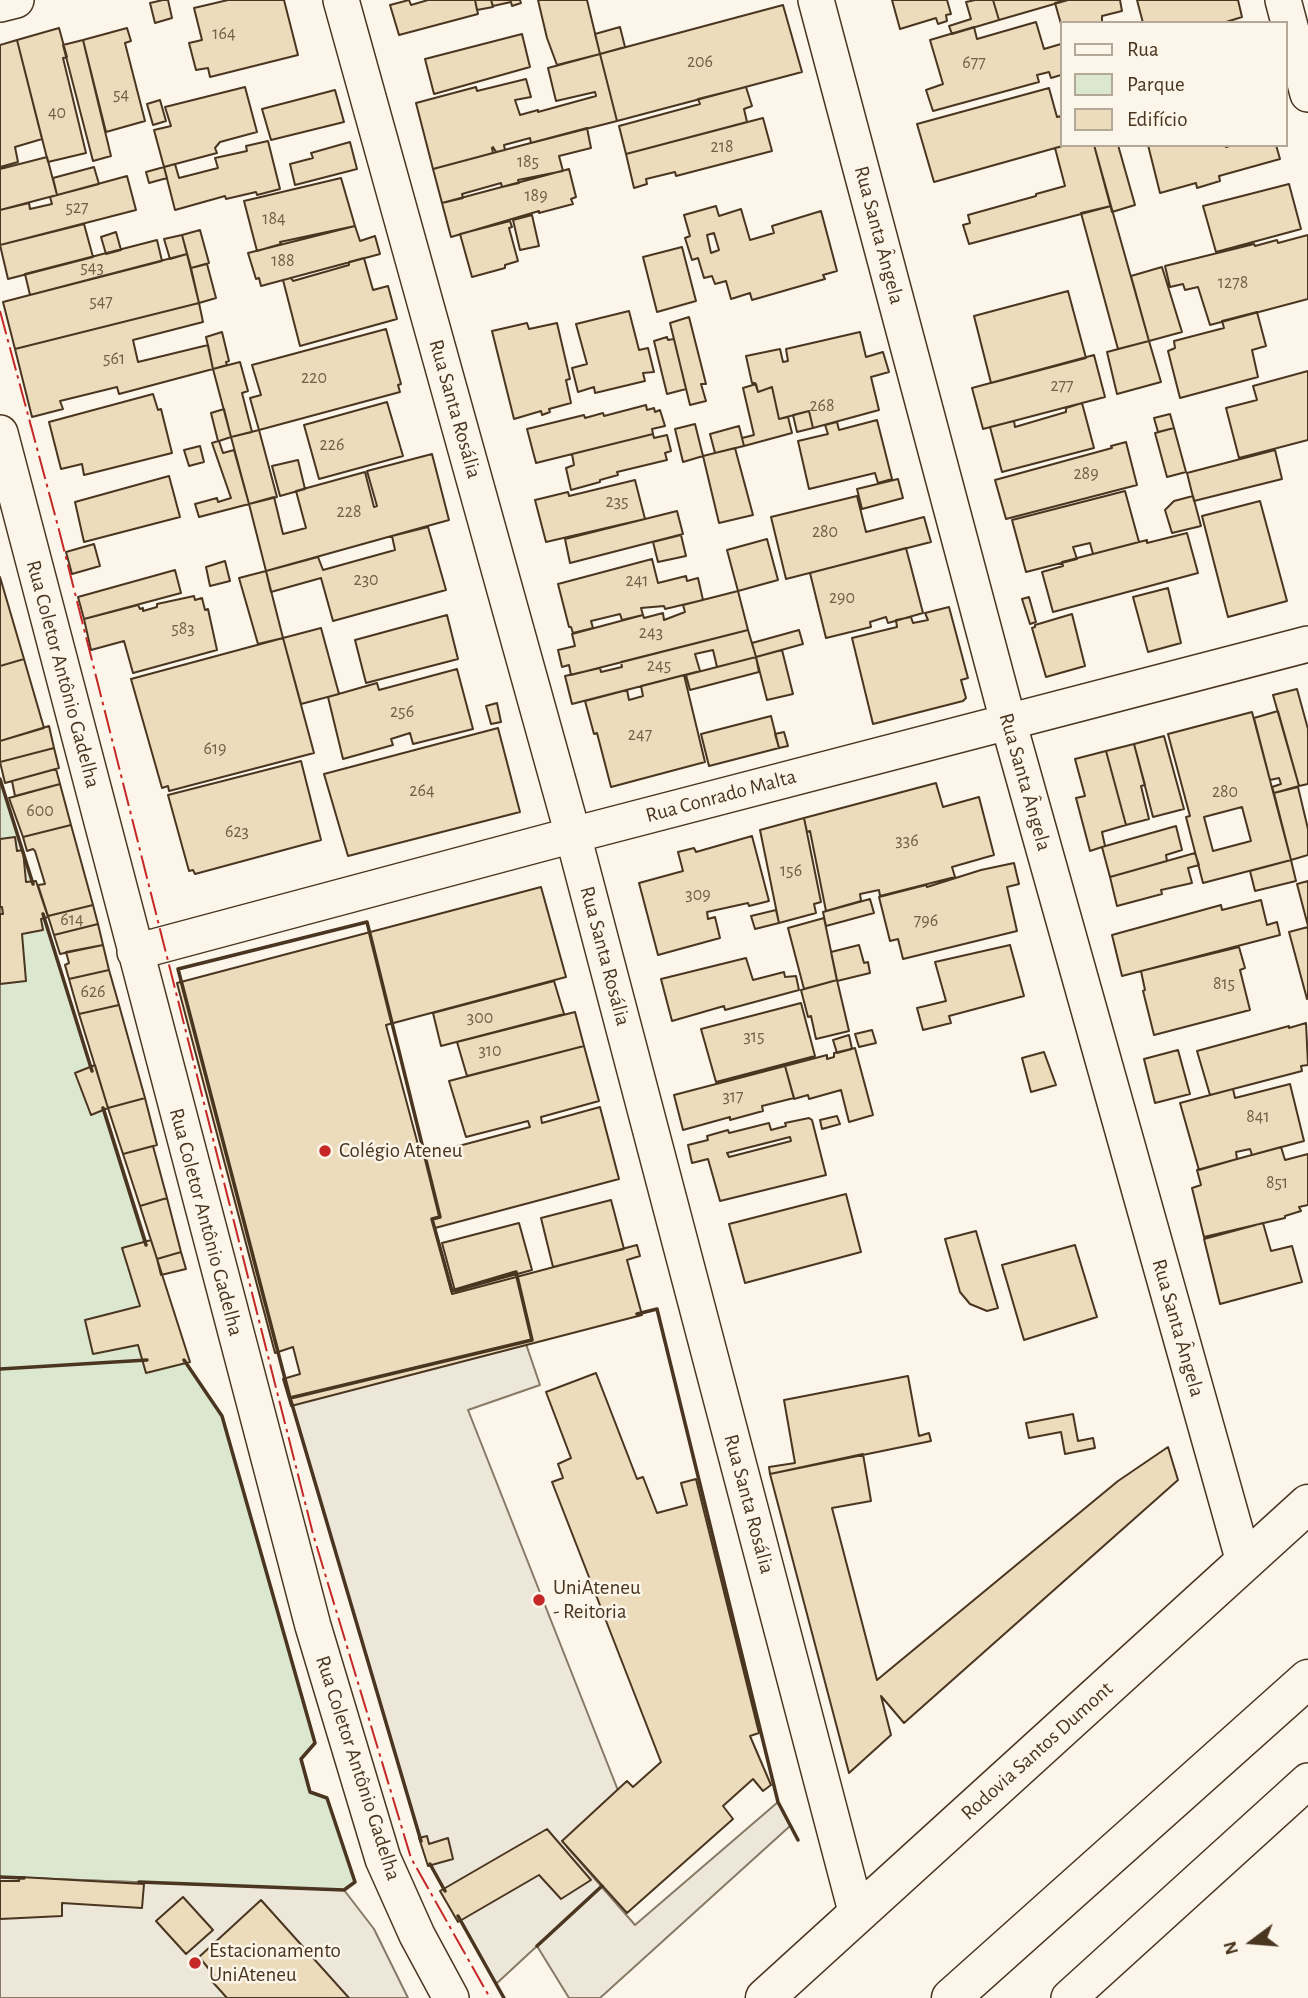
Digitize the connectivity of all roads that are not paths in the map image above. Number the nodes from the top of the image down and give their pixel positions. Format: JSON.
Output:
{"nodes":[{"id":1,"x":16,"y":0,"type":"edge"},
{"id":2,"x":341,"y":0,"type":"edge"},
{"id":3,"x":817,"y":0,"type":"edge"},
{"id":4,"x":1283,"y":0,"type":"edge"},
{"id":5,"x":0,"y":4,"type":"edge"},
{"id":6,"x":1308,"y":94,"type":"edge"},
{"id":7,"x":0,"y":433,"type":"edge"},
{"id":8,"x":1308,"y":644,"type":"edge"},
{"id":9,"x":1008,"y":721,"type":"junction"},
{"id":10,"x":573,"y":835,"type":"junction"},
{"id":11,"x":135,"y":952,"type":"junction"},
{"id":12,"x":1308,"y":1504,"type":"edge"},
{"id":13,"x":1244,"y":1562,"type":"junction"},
{"id":14,"x":1308,"y":1679,"type":"edge"},
{"id":15,"x":1308,"y":1781,"type":"edge"},
{"id":16,"x":857,"y":1915,"type":"junction"},
{"id":17,"x":451,"y":1998,"type":"edge"},
{"id":18,"x":765,"y":1998,"type":"edge"},
{"id":19,"x":951,"y":1998,"type":"edge"},
{"id":20,"x":1069,"y":1998,"type":"edge"}],
"edges":[{"from":1,"to":5,"type":"street"},
{"from":2,"to":10,"type":"street","name":"Rua Santa Rosália"},
{"from":3,"to":9,"type":"street","name":"Rua Santa Ângela"},
{"from":4,"to":6,"type":"street"},
{"from":7,"to":11,"type":"street","name":"Rua Coletor Antônio Gadelha"},
{"from":8,"to":9,"type":"street","name":"Rua Conrado Malta"},
{"from":9,"to":10,"type":"street","name":"Rua Conrado Malta"},
{"from":9,"to":13,"type":"street","name":"Rua Santa Ângela"},
{"from":10,"to":11,"type":"street","name":"Rua Conrado Malta"},
{"from":10,"to":16,"type":"street","name":"Rua Santa Rosália"},
{"from":11,"to":17,"type":"street","name":"Rua Coletor Antônio Gadelha"},
{"from":12,"to":13,"type":"highway","name":"Rodovia Santos Dumont"},
{"from":13,"to":16,"type":"highway","name":"Rodovia Santos Dumont"},
{"from":14,"to":19,"type":"highway"},
{"from":15,"to":20,"type":"street"},
{"from":16,"to":18,"type":"highway","name":"Rodovia Santos Dumont"}]}
